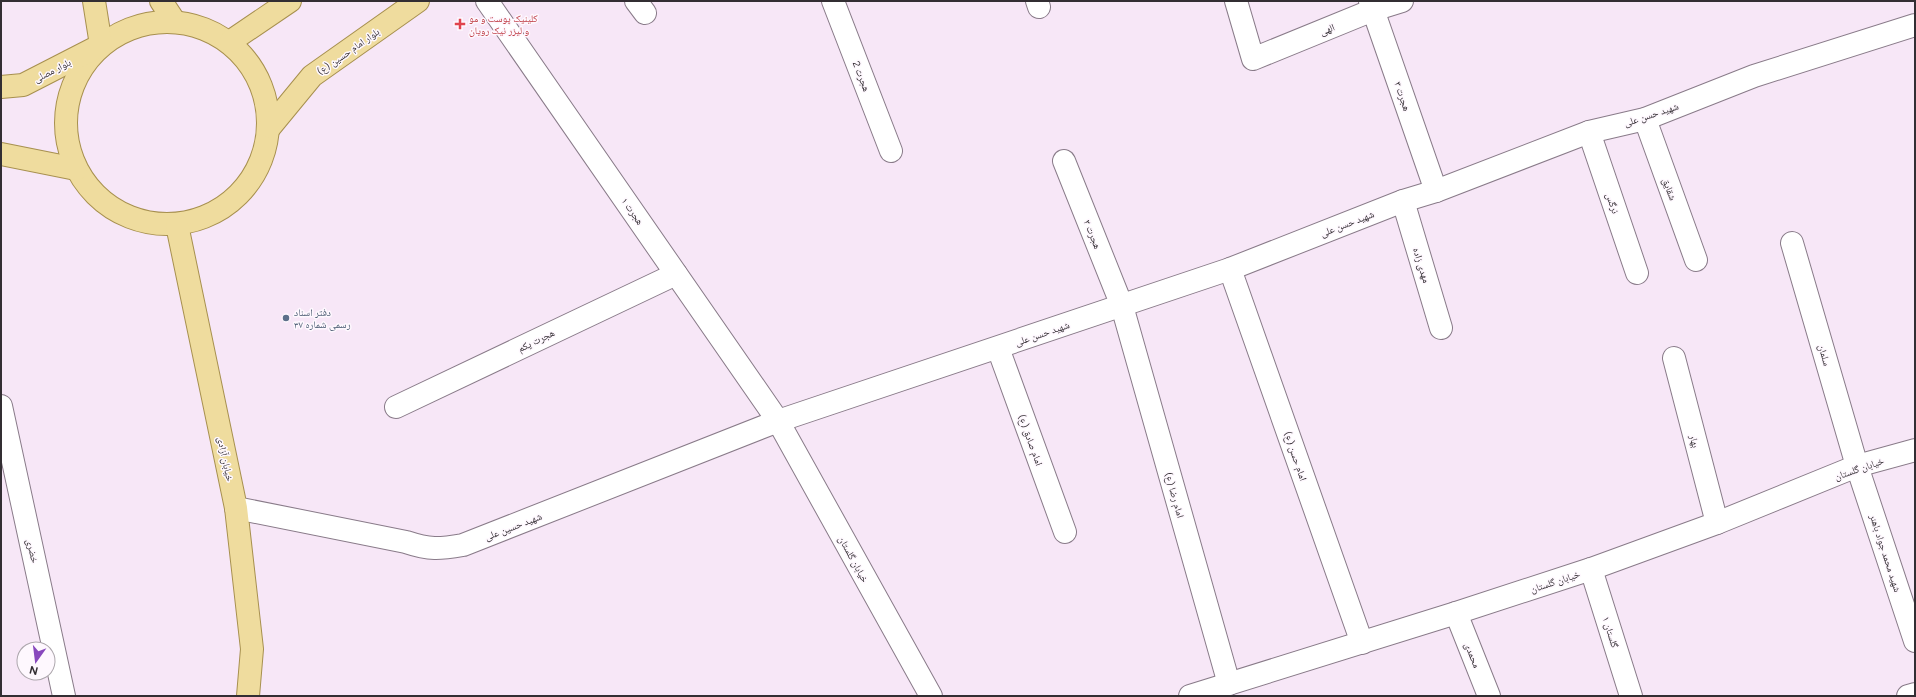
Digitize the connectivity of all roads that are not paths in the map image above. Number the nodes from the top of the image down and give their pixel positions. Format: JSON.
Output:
{"nodes":[{"id":1,"x":94,"y":1,"type":"edge"},
{"id":2,"x":161,"y":1,"type":"edge"},
{"id":3,"x":290,"y":1,"type":"edge"},
{"id":4,"x":418,"y":1,"type":"edge"},
{"id":5,"x":487,"y":1,"type":"edge"},
{"id":6,"x":833,"y":1,"type":"edge"},
{"id":7,"x":1236,"y":1,"type":"edge"},
{"id":8,"x":1402,"y":1,"type":"edge"},
{"id":9,"x":1372,"y":5,"type":"edge"},
{"id":10,"x":175,"y":22,"type":"junction"},
{"id":11,"x":1915,"y":25,"type":"edge"},
{"id":12,"x":231,"y":41,"type":"junction"},
{"id":13,"x":101,"y":45,"type":"junction"},
{"id":14,"x":1,"y":87,"type":"edge"},
{"id":15,"x":1645,"y":119,"type":"junction"},
{"id":16,"x":270,"y":127,"type":"junction"},
{"id":17,"x":1589,"y":132,"type":"junction"},
{"id":18,"x":891,"y":150,"type":"dead end"},
{"id":19,"x":1,"y":154,"type":"edge"},
{"id":20,"x":1064,"y":161,"type":"dead end"},
{"id":21,"x":76,"y":169,"type":"junction"},
{"id":22,"x":1436,"y":191,"type":"junction"},
{"id":23,"x":1403,"y":201,"type":"junction"},
{"id":24,"x":177,"y":225,"type":"junction"},
{"id":25,"x":1792,"y":243,"type":"dead end"},
{"id":26,"x":1696,"y":260,"type":"dead end"},
{"id":27,"x":1230,"y":269,"type":"junction"},
{"id":28,"x":1637,"y":273,"type":"dead end"},
{"id":29,"x":676,"y":274,"type":"junction"},
{"id":30,"x":1122,"y":306,"type":"junction"},
{"id":31,"x":1441,"y":328,"type":"dead end"},
{"id":32,"x":998,"y":348,"type":"junction"},
{"id":33,"x":1674,"y":358,"type":"dead end"},
{"id":34,"x":1,"y":406,"type":"edge"},
{"id":35,"x":396,"y":407,"type":"dead end"},
{"id":36,"x":778,"y":421,"type":"junction"},
{"id":37,"x":1915,"y":450,"type":"edge"},
{"id":38,"x":1858,"y":466,"type":"junction"},
{"id":39,"x":236,"y":508,"type":"junction"},
{"id":40,"x":1717,"y":523,"type":"junction"},
{"id":41,"x":1064,"y":532,"type":"dead end"},
{"id":42,"x":1591,"y":569,"type":"junction"},
{"id":43,"x":1456,"y":613,"type":"junction"},
{"id":44,"x":1915,"y":640,"type":"edge"},
{"id":45,"x":1362,"y":643,"type":"junction"},
{"id":46,"x":1229,"y":684,"type":"junction"},
{"id":47,"x":1915,"y":694,"type":"edge"},
{"id":48,"x":64,"y":696,"type":"edge"},
{"id":49,"x":248,"y":696,"type":"edge"},
{"id":50,"x":931,"y":696,"type":"edge"},
{"id":51,"x":1190,"y":696,"type":"edge"},
{"id":52,"x":1489,"y":696,"type":"edge"},
{"id":53,"x":1631,"y":696,"type":"edge"},
{"id":54,"x":1908,"y":696,"type":"edge"}],
"edges":[{"from":1,"to":13,"type":"main road"},
{"from":2,"to":10,"type":"main road"},
{"from":3,"to":12,"type":"main road"},
{"from":4,"to":16,"type":"main road","name":"بلوار امام حسین (ع)"},
{"from":5,"to":29,"type":"street","name":"هجرت ۱"},
{"from":6,"to":18,"type":"street","name":"هجرت 2"},
{"from":7,"to":9,"type":"street","name":"الهی"},
{"from":8,"to":9,"type":"street","name":"الهی"},
{"from":9,"to":22,"type":"street","name":"هجرت ۳"},
{"from":10,"to":12,"type":"main road"},
{"from":10,"to":13,"type":"main road"},
{"from":11,"to":15,"type":"street","name":"شهید حسن علی"},
{"from":12,"to":16,"type":"main road"},
{"from":13,"to":14,"type":"main road","name":"بلوار مصلی"},
{"from":13,"to":21,"type":"main road"},
{"from":15,"to":17,"type":"street","name":"شهید حسن علی"},
{"from":15,"to":26,"type":"street","name":"شقایق"},
{"from":16,"to":24,"type":"main road"},
{"from":17,"to":22,"type":"street","name":"شهید حسن علی"},
{"from":17,"to":28,"type":"street","name":"نرگس"},
{"from":19,"to":21,"type":"main road"},
{"from":20,"to":30,"type":"street","name":"هجرت ۲"},
{"from":21,"to":24,"type":"main road"},
{"from":22,"to":23,"type":"street","name":"شهید حسن علی"},
{"from":23,"to":27,"type":"street","name":"شهید حسن علی"},
{"from":23,"to":31,"type":"street","name":"مهدی زاده"},
{"from":24,"to":39,"type":"main road","name":"خیابان آزادی"},
{"from":25,"to":38,"type":"street","name":"سلمان"},
{"from":27,"to":30,"type":"street","name":"شهید حسن علی"},
{"from":27,"to":45,"type":"street","name":"امام حسن (ع)"},
{"from":29,"to":35,"type":"street","name":"هجرت یکم"},
{"from":29,"to":36,"type":"street","name":"هجرت ۱"},
{"from":30,"to":32,"type":"street","name":"شهید حسن علی"},
{"from":30,"to":46,"type":"street","name":"امام رضا (ع)"},
{"from":32,"to":36,"type":"street","name":"شهید حسن علی"},
{"from":32,"to":41,"type":"street","name":"امام صادق (ع)"},
{"from":33,"to":40,"type":"street","name":"بهار"},
{"from":34,"to":48,"type":"street","name":"خضری"},
{"from":36,"to":39,"type":"street","name":"شهید حسین علی"},
{"from":36,"to":50,"type":"street","name":"خیابان گلستان"},
{"from":37,"to":38,"type":"street","name":"خیابان گلستان"},
{"from":38,"to":40,"type":"street","name":"خیابان گلستان"},
{"from":38,"to":44,"type":"street","name":"شهید محمد جواد باهنر"},
{"from":39,"to":49,"type":"main road","name":"خیابان آزادی"},
{"from":40,"to":42,"type":"street","name":"خیابان گلستان"},
{"from":42,"to":43,"type":"street","name":"خیابان گلستان"},
{"from":42,"to":53,"type":"street","name":"گلستان ۱"},
{"from":43,"to":45,"type":"street","name":"خیابان گلستان"},
{"from":43,"to":52,"type":"street","name":"محمدی"},
{"from":45,"to":46,"type":"street","name":"خیابان گلستان"},
{"from":46,"to":51,"type":"street","name":"خیابان گلستان"},
{"from":47,"to":54,"type":"street"}]}
